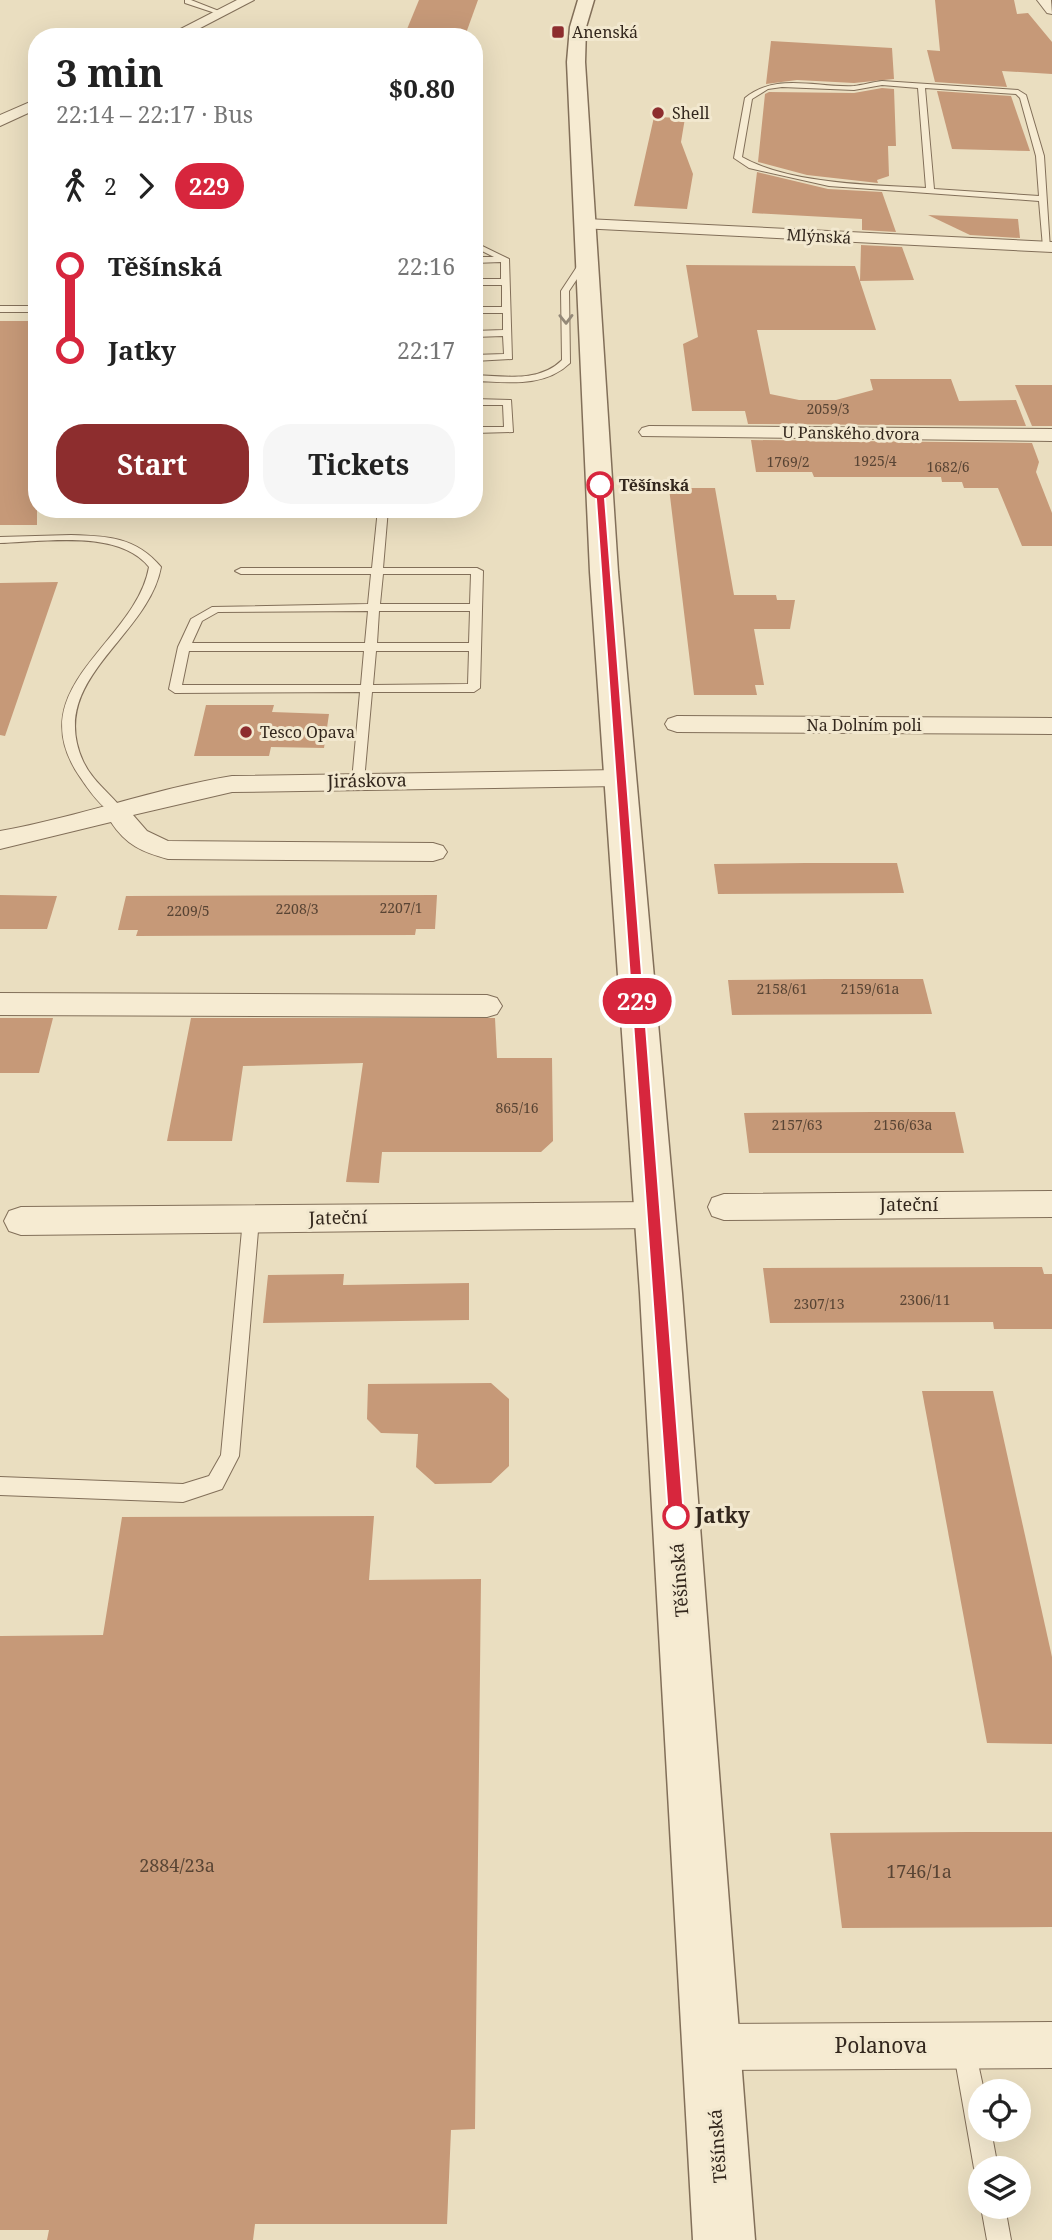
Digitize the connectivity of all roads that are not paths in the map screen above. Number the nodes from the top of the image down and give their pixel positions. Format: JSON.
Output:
{"nodes":[{"id":1,"x":188,"y":0,"type":"edge"},
{"id":2,"x":247,"y":0,"type":"edge"},
{"id":3,"x":586,"y":0,"type":"edge"},
{"id":4,"x":1044,"y":0,"type":"edge"},
{"id":5,"x":1052,"y":10,"type":"edge"},
{"id":6,"x":221,"y":13,"type":"junction"},
{"id":7,"x":190,"y":28,"type":"edge"},
{"id":8,"x":921,"y":85,"type":"junction"},
{"id":9,"x":28,"y":107,"type":"edge"},
{"id":10,"x":0,"y":121,"type":"edge"},
{"id":11,"x":930,"y":191,"type":"junction"},
{"id":12,"x":1043,"y":199,"type":"junction"},
{"id":13,"x":586,"y":224,"type":"junction"},
{"id":14,"x":1049,"y":247,"type":"edge"},
{"id":15,"x":483,"y":248,"type":"edge"},
{"id":16,"x":587,"y":258,"type":"junction"},
{"id":17,"x":505,"y":259,"type":"junction"},
{"id":18,"x":483,"y":260,"type":"edge"},
{"id":19,"x":483,"y":282,"type":"edge"},
{"id":20,"x":506,"y":282,"type":"junction"},
{"id":21,"x":0,"y":309,"type":"edge"},
{"id":22,"x":28,"y":309,"type":"edge"},
{"id":23,"x":483,"y":310,"type":"edge"},
{"id":24,"x":507,"y":310,"type":"junction"},
{"id":25,"x":508,"y":333,"type":"junction"},
{"id":26,"x":483,"y":334,"type":"edge"},
{"id":27,"x":483,"y":358,"type":"edge"},
{"id":28,"x":483,"y":378,"type":"edge"},
{"id":29,"x":483,"y":402,"type":"edge"},
{"id":30,"x":483,"y":430,"type":"edge"},
{"id":31,"x":649,"y":432,"type":"dead end"},
{"id":32,"x":1052,"y":435,"type":"edge"},
{"id":33,"x":382,"y":518,"type":"edge"},
{"id":34,"x":0,"y":540,"type":"edge"},
{"id":35,"x":242,"y":571,"type":"dead end"},
{"id":36,"x":376,"y":571,"type":"junction"},
{"id":37,"x":373,"y":607,"type":"junction"},
{"id":38,"x":477,"y":607,"type":"junction"},
{"id":39,"x":184,"y":647,"type":"junction"},
{"id":40,"x":370,"y":647,"type":"junction"},
{"id":41,"x":475,"y":647,"type":"junction"},
{"id":42,"x":365,"y":688,"type":"junction"},
{"id":43,"x":677,"y":724,"type":"dead end"},
{"id":44,"x":1052,"y":726,"type":"edge"},
{"id":45,"x":619,"y":778,"type":"junction"},
{"id":46,"x":358,"y":781,"type":"junction"},
{"id":47,"x":117,"y":811,"type":"junction"},
{"id":48,"x":0,"y":840,"type":"edge"},
{"id":49,"x":433,"y":852,"type":"dead end"},
{"id":50,"x":0,"y":1004,"type":"edge"},
{"id":51,"x":487,"y":1006,"type":"dead end"},
{"id":52,"x":1052,"y":1204,"type":"edge"},
{"id":53,"x":724,"y":1207,"type":"dead end"},
{"id":54,"x":654,"y":1214,"type":"junction"},
{"id":55,"x":251,"y":1219,"type":"junction"},
{"id":56,"x":21,"y":1220,"type":"dead end"},
{"id":57,"x":0,"y":1486,"type":"edge"},
{"id":58,"x":964,"y":2045,"type":"junction"},
{"id":59,"x":1052,"y":2045,"type":"edge"},
{"id":60,"x":711,"y":2047,"type":"junction"},
{"id":61,"x":984,"y":2156,"type":"edge"},
{"id":62,"x":995,"y":2219,"type":"edge"},
{"id":63,"x":724,"y":2240,"type":"edge"},
{"id":64,"x":999,"y":2240,"type":"edge"}],
"edges":[{"from":1,"to":6,"type":"lane"},
{"from":2,"to":6,"type":"street"},
{"from":3,"to":13,"type":"street","name":"Těšínská"},
{"from":4,"to":5,"type":"street"},
{"from":6,"to":7,"type":"street"},
{"from":8,"to":11,"type":"lane"},
{"from":8,"to":11,"type":"lane"},
{"from":8,"to":12,"type":"lane"},
{"from":9,"to":10,"type":"street"},
{"from":11,"to":12,"type":"lane"},
{"from":12,"to":14,"type":"lane"},
{"from":13,"to":14,"type":"street","name":"Mlýnská"},
{"from":13,"to":16,"type":"street","name":"Těšínská"},
{"from":15,"to":17,"type":"lane"},
{"from":16,"to":28,"type":"lane","one_way":true},
{"from":16,"to":45,"type":"street","name":"Těšínská"},
{"from":17,"to":18,"type":"lane"},
{"from":17,"to":20,"type":"lane"},
{"from":19,"to":20,"type":"lane"},
{"from":20,"to":24,"type":"lane"},
{"from":21,"to":22,"type":"lane"},
{"from":23,"to":24,"type":"lane"},
{"from":24,"to":25,"type":"lane"},
{"from":25,"to":26,"type":"lane"},
{"from":25,"to":27,"type":"lane"},
{"from":29,"to":30,"type":"lane"},
{"from":31,"to":32,"type":"street","name":"U Panského dvora"},
{"from":33,"to":36,"type":"lane"},
{"from":34,"to":47,"type":"lane"},
{"from":35,"to":36,"type":"lane"},
{"from":36,"to":37,"type":"lane"},
{"from":36,"to":38,"type":"lane"},
{"from":37,"to":38,"type":"lane"},
{"from":37,"to":39,"type":"lane"},
{"from":37,"to":40,"type":"lane"},
{"from":38,"to":41,"type":"lane"},
{"from":39,"to":40,"type":"lane"},
{"from":39,"to":42,"type":"lane"},
{"from":40,"to":41,"type":"lane"},
{"from":40,"to":42,"type":"lane"},
{"from":41,"to":42,"type":"lane"},
{"from":42,"to":46,"type":"lane"},
{"from":43,"to":44,"type":"street","name":"Na Dolním poli"},
{"from":45,"to":46,"type":"street","name":"Jiráskova"},
{"from":45,"to":54,"type":"street","name":"Těšínská"},
{"from":46,"to":47,"type":"street","name":"Jiráskova"},
{"from":47,"to":48,"type":"street","name":"Jiráskova"},
{"from":47,"to":49,"type":"street"},
{"from":50,"to":51,"type":"street"},
{"from":52,"to":53,"type":"street","name":"Jateční"},
{"from":54,"to":55,"type":"street","name":"Jateční"},
{"from":54,"to":60,"type":"street","name":"Těšínská"},
{"from":55,"to":56,"type":"street","name":"Jateční"},
{"from":55,"to":57,"type":"lane"},
{"from":58,"to":59,"type":"street","name":"Polanova"},
{"from":58,"to":60,"type":"street","name":"Polanova"},
{"from":58,"to":61,"type":"lane"},
{"from":60,"to":63,"type":"street","name":"Těšínská"},
{"from":62,"to":64,"type":"lane"}]}
